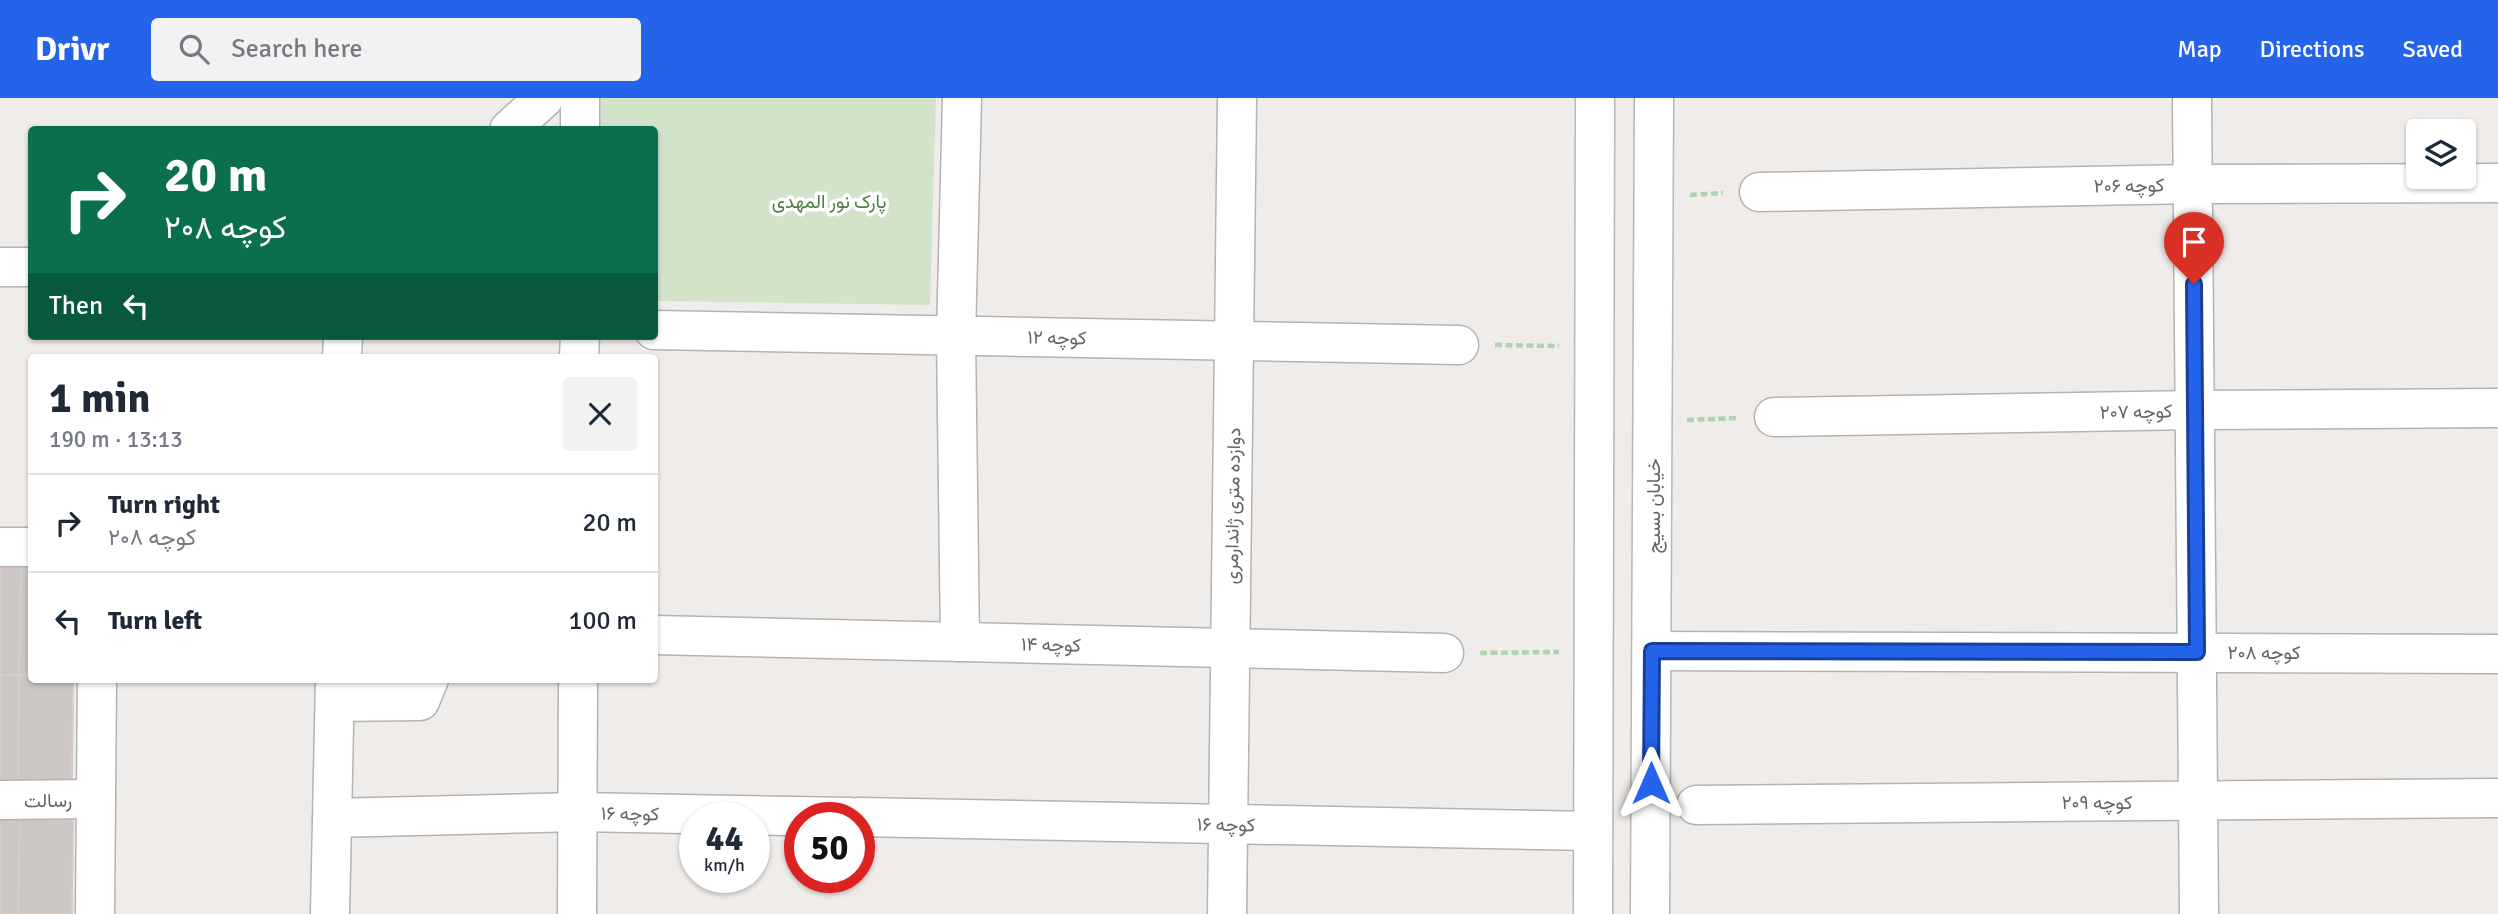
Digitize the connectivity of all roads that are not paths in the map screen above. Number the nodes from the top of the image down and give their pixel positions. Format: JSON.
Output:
{"nodes":[{"id":1,"x":544,"y":98,"type":"edge"},
{"id":2,"x":580,"y":98,"type":"edge"},
{"id":3,"x":962,"y":98,"type":"edge"},
{"id":4,"x":1237,"y":98,"type":"edge"},
{"id":5,"x":1595,"y":98,"type":"edge"},
{"id":6,"x":1654,"y":98,"type":"edge"},
{"id":7,"x":2192,"y":98,"type":"edge"},
{"id":8,"x":513,"y":126,"type":"edge"},
{"id":9,"x":580,"y":126,"type":"edge"},
{"id":10,"x":2498,"y":183,"type":"edge"},
{"id":11,"x":2193,"y":184,"type":"junction"},
{"id":12,"x":1759,"y":192,"type":"road end"},
{"id":13,"x":0,"y":267,"type":"edge"},
{"id":14,"x":28,"y":267,"type":"edge"},
{"id":15,"x":658,"y":330,"type":"edge"},
{"id":16,"x":956,"y":336,"type":"junction"},
{"id":17,"x":1234,"y":341,"type":"junction"},
{"id":18,"x":1459,"y":345,"type":"road end"},
{"id":19,"x":2498,"y":408,"type":"edge"},
{"id":20,"x":2195,"y":410,"type":"junction"},
{"id":21,"x":1774,"y":417,"type":"road end"},
{"id":22,"x":0,"y":547,"type":"edge"},
{"id":23,"x":28,"y":547,"type":"edge"},
{"id":24,"x":658,"y":635,"type":"edge"},
{"id":25,"x":960,"y":642,"type":"junction"},
{"id":26,"x":1230,"y":648,"type":"junction"},
{"id":27,"x":1652,"y":651,"type":"junction"},
{"id":28,"x":1594,"y":652,"type":"junction"},
{"id":29,"x":2197,"y":652,"type":"junction"},
{"id":30,"x":1444,"y":653,"type":"road end"},
{"id":31,"x":2498,"y":654,"type":"edge"},
{"id":32,"x":97,"y":683,"type":"edge"},
{"id":33,"x":427,"y":683,"type":"edge"},
{"id":34,"x":578,"y":683,"type":"edge"},
{"id":35,"x":335,"y":691,"type":"edge"},
{"id":36,"x":2498,"y":798,"type":"edge"},
{"id":37,"x":96,"y":799,"type":"junction"},
{"id":38,"x":0,"y":800,"type":"edge"},
{"id":39,"x":2198,"y":801,"type":"junction"},
{"id":40,"x":1696,"y":806,"type":"dead end"},
{"id":41,"x":578,"y":812,"type":"junction"},
{"id":42,"x":784,"y":816,"type":"edge"},
{"id":43,"x":875,"y":817,"type":"edge"},
{"id":44,"x":332,"y":818,"type":"junction"},
{"id":45,"x":1228,"y":824,"type":"junction"},
{"id":46,"x":1594,"y":831,"type":"junction"},
{"id":47,"x":96,"y":914,"type":"edge"},
{"id":48,"x":330,"y":914,"type":"edge"},
{"id":49,"x":577,"y":914,"type":"edge"},
{"id":50,"x":1227,"y":914,"type":"edge"},
{"id":51,"x":1593,"y":914,"type":"edge"},
{"id":52,"x":1650,"y":914,"type":"edge"},
{"id":53,"x":2199,"y":914,"type":"edge"}],
"edges":[{"from":1,"to":8,"type":"street"},
{"from":2,"to":9,"type":"street"},
{"from":3,"to":16,"type":"street"},
{"from":4,"to":17,"type":"street","name":"دوازده متری ژاندارمری"},
{"from":5,"to":28,"type":"street"},
{"from":6,"to":27,"type":"street","name":"خیابان بسیج"},
{"from":7,"to":11,"type":"street"},
{"from":10,"to":11,"type":"street","name":"۲۰۶ کوچه"},
{"from":11,"to":12,"type":"street","name":"۲۰۶ کوچه"},
{"from":11,"to":20,"type":"street"},
{"from":13,"to":14,"type":"street"},
{"from":15,"to":16,"type":"street","name":"۱۲ کوچه"},
{"from":16,"to":17,"type":"street","name":"۱۲ کوچه"},
{"from":16,"to":25,"type":"street"},
{"from":17,"to":18,"type":"street","name":"۱۲ کوچه"},
{"from":17,"to":26,"type":"street","name":"دوازده متری ژاندارمری"},
{"from":19,"to":20,"type":"street","name":"۲۰۷ کوچه"},
{"from":20,"to":21,"type":"street","name":"۲۰۷ کوچه"},
{"from":20,"to":29,"type":"street"},
{"from":22,"to":23,"type":"street"},
{"from":24,"to":25,"type":"street","name":"‍‍ ۱۴ کوچه"},
{"from":25,"to":26,"type":"street","name":"‍‍ ۱۴ کوچه"},
{"from":26,"to":30,"type":"street","name":"‍‍ ۱۴ کوچه"},
{"from":26,"to":45,"type":"street","name":"دوازده متری ژاندارمری"},
{"from":27,"to":28,"type":"street","name":"۲۰۸ کوچه"},
{"from":27,"to":29,"type":"street","name":"۲۰۸ کوچه"},
{"from":27,"to":52,"type":"street","name":"خیابان بسیج"},
{"from":28,"to":46,"type":"street"},
{"from":29,"to":31,"type":"street","name":"۲۰۸ کوچه"},
{"from":29,"to":39,"type":"street"},
{"from":32,"to":37,"type":"street"},
{"from":33,"to":35,"type":"street"},
{"from":34,"to":41,"type":"street"},
{"from":35,"to":44,"type":"street"},
{"from":36,"to":39,"type":"street","name":"۲۰۹ کوچه"},
{"from":37,"to":38,"type":"street","name":"رسالت"},
{"from":37,"to":47,"type":"street"},
{"from":39,"to":40,"type":"street","name":"۲۰۹ کوچه"},
{"from":39,"to":53,"type":"street"},
{"from":41,"to":42,"type":"street","name":"۱۶ کوچه"},
{"from":41,"to":44,"type":"street","name":"۱۶ کوچه"},
{"from":41,"to":49,"type":"street"},
{"from":43,"to":45,"type":"street","name":"۱۶ کوچه"},
{"from":44,"to":48,"type":"street"},
{"from":45,"to":46,"type":"street","name":"۱۶ کوچه"},
{"from":45,"to":50,"type":"street","name":"دوازده متری ژاندارمری"},
{"from":46,"to":51,"type":"street"}]}
